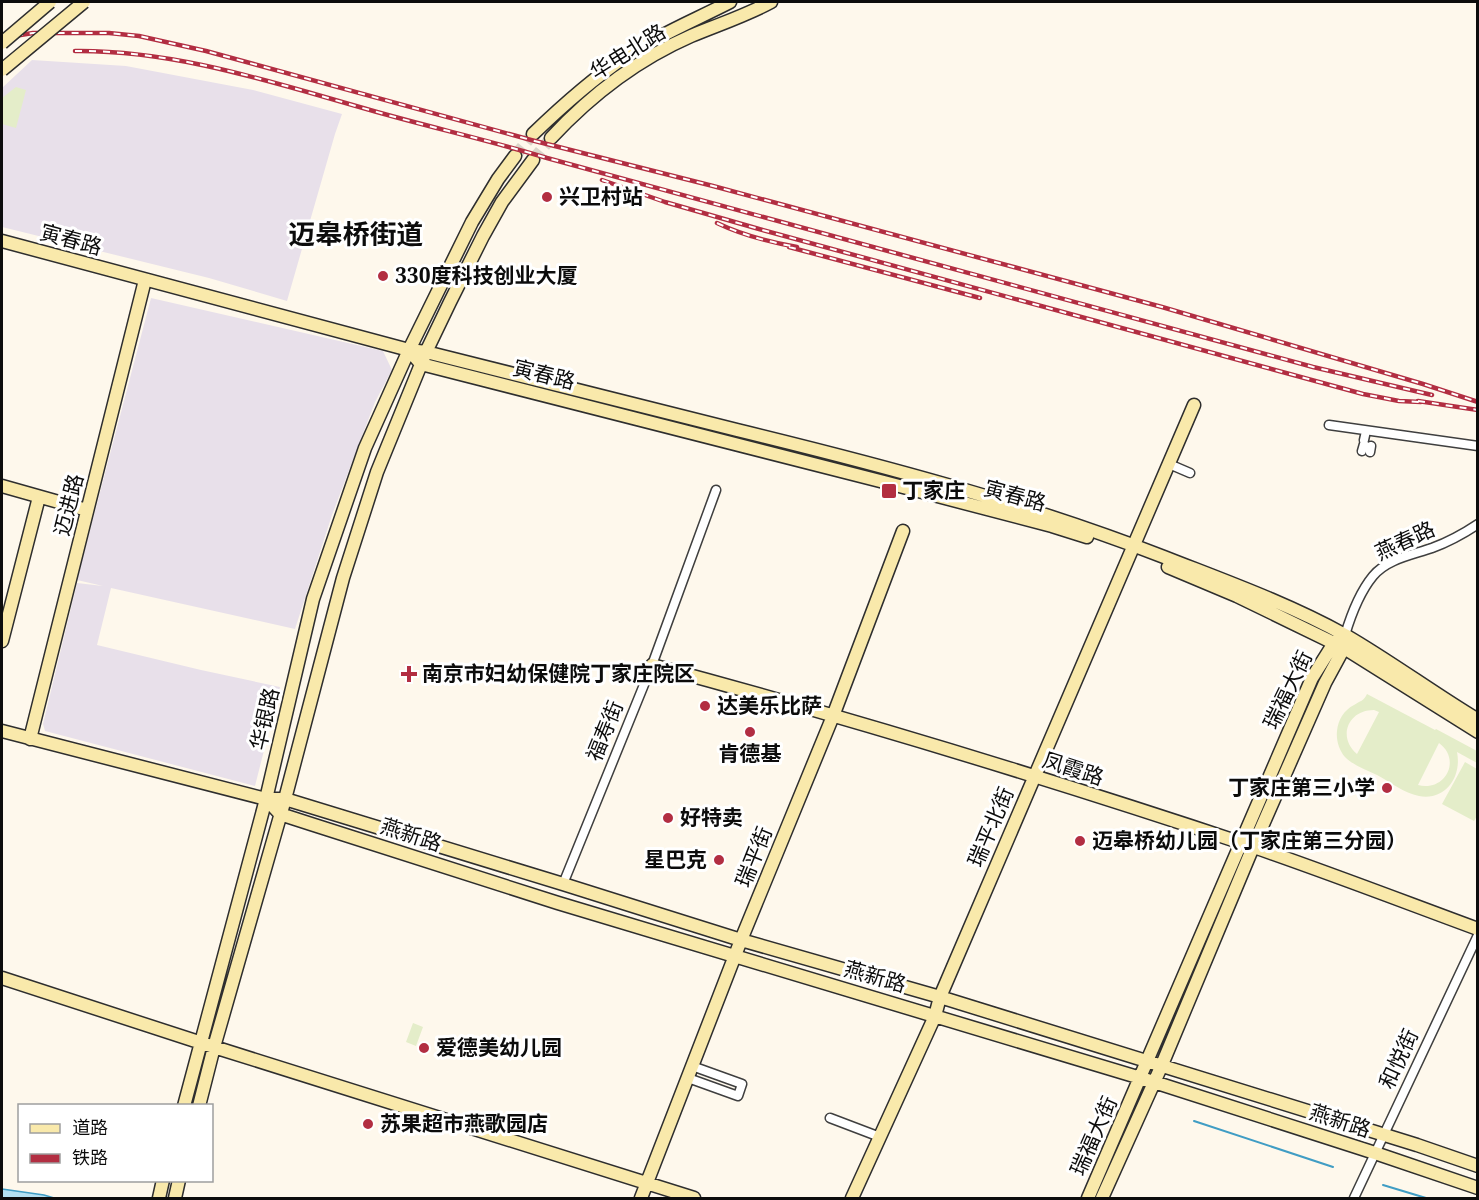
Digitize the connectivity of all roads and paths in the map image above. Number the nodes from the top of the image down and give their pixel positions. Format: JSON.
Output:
{"nodes":[{"id":1,"x":50,"y":2,"type":"edge"},
{"id":2,"x":84,"y":2,"type":"edge"},
{"id":3,"x":728,"y":2,"type":"edge"},
{"id":4,"x":771,"y":2,"type":"edge"},
{"id":5,"x":735,"y":19,"type":"junction"},
{"id":6,"x":2,"y":43,"type":"edge"},
{"id":7,"x":2,"y":70,"type":"edge"},
{"id":8,"x":533,"y":134,"type":"tunnel mouth"},
{"id":9,"x":551,"y":138,"type":"tunnel mouth"},
{"id":10,"x":515,"y":156,"type":"tunnel mouth"},
{"id":11,"x":533,"y":160,"type":"tunnel mouth"},
{"id":12,"x":2,"y":242,"type":"edge"},
{"id":13,"x":145,"y":280,"type":"junction"},
{"id":14,"x":409,"y":350,"type":"junction"},
{"id":15,"x":423,"y":358,"type":"junction"},
{"id":16,"x":1194,"y":405,"type":"dead end"},
{"id":17,"x":1329,"y":425,"type":"dead end"},
{"id":18,"x":1478,"y":446,"type":"edge"},
{"id":19,"x":1169,"y":464,"type":"junction"},
{"id":20,"x":1190,"y":473,"type":"dead end"},
{"id":21,"x":2,"y":486,"type":"edge"},
{"id":22,"x":716,"y":490,"type":"dead end"},
{"id":23,"x":39,"y":497,"type":"junction"},
{"id":24,"x":87,"y":510,"type":"junction"},
{"id":25,"x":1478,"y":524,"type":"edge"},
{"id":26,"x":903,"y":531,"type":"dead end"},
{"id":27,"x":1133,"y":548,"type":"junction"},
{"id":28,"x":2,"y":641,"type":"edge"},
{"id":29,"x":1341,"y":642,"type":"junction"},
{"id":30,"x":652,"y":665,"type":"junction"},
{"id":31,"x":833,"y":716,"type":"junction"},
{"id":32,"x":1478,"y":720,"type":"edge"},
{"id":33,"x":2,"y":731,"type":"edge"},
{"id":34,"x":1478,"y":732,"type":"edge"},
{"id":35,"x":30,"y":739,"type":"junction"},
{"id":36,"x":1034,"y":777,"type":"junction"},
{"id":37,"x":266,"y":799,"type":"junction"},
{"id":38,"x":285,"y":800,"type":"junction"},
{"id":39,"x":280,"y":814,"type":"junction"},
{"id":40,"x":1247,"y":845,"type":"junction"},
{"id":41,"x":563,"y":884,"type":"junction"},
{"id":42,"x":1478,"y":929,"type":"edge"},
{"id":43,"x":1478,"y":935,"type":"edge"},
{"id":44,"x":741,"y":940,"type":"junction"},
{"id":45,"x":734,"y":956,"type":"junction"},
{"id":46,"x":2,"y":978,"type":"edge"},
{"id":47,"x":940,"y":997,"type":"junction"},
{"id":48,"x":935,"y":1016,"type":"junction"},
{"id":49,"x":201,"y":1043,"type":"junction"},
{"id":50,"x":214,"y":1047,"type":"junction"},
{"id":51,"x":1147,"y":1062,"type":"junction"},
{"id":52,"x":1161,"y":1067,"type":"junction"},
{"id":53,"x":690,"y":1072,"type":"junction"},
{"id":54,"x":1140,"y":1078,"type":"junction"},
{"id":55,"x":1154,"y":1082,"type":"junction"},
{"id":56,"x":185,"y":1104,"type":"edge"},
{"id":57,"x":200,"y":1104,"type":"edge"},
{"id":58,"x":830,"y":1118,"type":"dead end"},
{"id":59,"x":1384,"y":1135,"type":"junction"},
{"id":60,"x":880,"y":1137,"type":"junction"},
{"id":61,"x":1375,"y":1153,"type":"junction"},
{"id":62,"x":1478,"y":1166,"type":"edge"},
{"id":63,"x":163,"y":1182,"type":"edge"},
{"id":64,"x":179,"y":1182,"type":"edge"},
{"id":65,"x":647,"y":1183,"type":"junction"},
{"id":66,"x":1478,"y":1188,"type":"edge"},
{"id":67,"x":159,"y":1198,"type":"edge"},
{"id":68,"x":175,"y":1198,"type":"edge"},
{"id":69,"x":641,"y":1198,"type":"edge"},
{"id":70,"x":694,"y":1198,"type":"edge"},
{"id":71,"x":852,"y":1198,"type":"edge"},
{"id":72,"x":1088,"y":1198,"type":"edge"},
{"id":73,"x":1102,"y":1198,"type":"edge"},
{"id":74,"x":1354,"y":1198,"type":"edge"}],
"edges":[{"from":1,"to":6,"type":"street","bridge":true},
{"from":2,"to":7,"type":"street","bridge":true},
{"from":3,"to":5,"type":"street"},
{"from":3,"to":8,"type":"street","name":"华电北路"},
{"from":4,"to":5,"type":"street","name":"华电北路"},
{"from":5,"to":9,"type":"street","name":"华电北路"},
{"from":10,"to":14,"type":"street"},
{"from":11,"to":15,"type":"street"},
{"from":12,"to":13,"type":"street","name":"寅春路"},
{"from":13,"to":14,"type":"street","name":"寅春路"},
{"from":13,"to":24,"type":"street","name":"迈进路"},
{"from":14,"to":15,"type":"street"},
{"from":14,"to":37,"type":"street","name":"华银路"},
{"from":15,"to":27,"type":"street","name":"寅春路"},
{"from":15,"to":38,"type":"street","name":"华银路"},
{"from":16,"to":19,"type":"street","name":"瑞平北街"},
{"from":17,"to":18,"type":"street"},
{"from":19,"to":20,"type":"street"},
{"from":19,"to":27,"type":"street","name":"瑞平北街"},
{"from":21,"to":23,"type":"street"},
{"from":22,"to":30,"type":"street","name":"福寿街"},
{"from":23,"to":24,"type":"street"},
{"from":23,"to":28,"type":"street"},
{"from":24,"to":35,"type":"street","name":"迈进路"},
{"from":25,"to":29,"type":"street","name":"燕春路"},
{"from":26,"to":31,"type":"street","name":"瑞平街"},
{"from":27,"to":29,"type":"street","name":"寅春路"},
{"from":27,"to":36,"type":"street","name":"瑞平北街"},
{"from":29,"to":32,"type":"street","name":"寅春路"},
{"from":29,"to":34,"type":"street","name":"寅春路"},
{"from":29,"to":40,"type":"street","name":"瑞福大街"},
{"from":30,"to":31,"type":"street","name":"凤霞路"},
{"from":30,"to":41,"type":"street","name":"福寿街"},
{"from":31,"to":36,"type":"street","name":"凤霞路"},
{"from":31,"to":44,"type":"street","name":"瑞平街"},
{"from":33,"to":35,"type":"street","name":"燕新路"},
{"from":35,"to":37,"type":"street","name":"燕新路"},
{"from":36,"to":40,"type":"street","name":"凤霞路"},
{"from":36,"to":47,"type":"street","name":"瑞平北街"},
{"from":37,"to":38,"type":"street","name":"燕新路"},
{"from":37,"to":39,"type":"street","name":"燕新路"},
{"from":37,"to":49,"type":"street","name":"华银路"},
{"from":38,"to":39,"type":"street","name":"华银路"},
{"from":38,"to":41,"type":"street","name":"燕新路"},
{"from":39,"to":45,"type":"street","name":"燕新路"},
{"from":39,"to":50,"type":"street","name":"华银路"},
{"from":40,"to":42,"type":"street","name":"凤霞路"},
{"from":40,"to":51,"type":"street","name":"瑞福大街"},
{"from":40,"to":52,"type":"street","name":"瑞福大街"},
{"from":41,"to":44,"type":"street","name":"燕新路"},
{"from":43,"to":59,"type":"street","name":"和悦街"},
{"from":44,"to":45,"type":"street","name":"瑞平街"},
{"from":44,"to":47,"type":"street","name":"燕新路"},
{"from":45,"to":48,"type":"street","name":"燕新路"},
{"from":45,"to":53,"type":"street","name":"瑞平街"},
{"from":46,"to":49,"type":"street"},
{"from":47,"to":48,"type":"street","name":"瑞平北街"},
{"from":47,"to":51,"type":"street","name":"燕新路"},
{"from":48,"to":54,"type":"street","name":"燕新路"},
{"from":48,"to":60,"type":"street","name":"瑞平北街"},
{"from":49,"to":50,"type":"street"},
{"from":49,"to":56,"type":"street","name":"华银路"},
{"from":50,"to":57,"type":"street","name":"华银路"},
{"from":50,"to":65,"type":"street"},
{"from":51,"to":52,"type":"street","name":"燕新路"},
{"from":51,"to":54,"type":"street","name":"瑞福大街"},
{"from":52,"to":55,"type":"street","name":"瑞福大街"},
{"from":52,"to":59,"type":"street","name":"燕新路"},
{"from":53,"to":53,"type":"street"},
{"from":53,"to":65,"type":"street","name":"瑞平街"},
{"from":54,"to":55,"type":"street","name":"燕新路"},
{"from":54,"to":72,"type":"street","name":"瑞福大街"},
{"from":55,"to":61,"type":"street","name":"燕新路"},
{"from":55,"to":73,"type":"street","name":"瑞福大街"},
{"from":58,"to":60,"type":"street"},
{"from":59,"to":61,"type":"street","name":"和悦街"},
{"from":59,"to":62,"type":"street","name":"燕新路"},
{"from":60,"to":71,"type":"street","name":"瑞平北街"},
{"from":61,"to":66,"type":"street","name":"燕新路"},
{"from":61,"to":74,"type":"street","name":"和悦街"},
{"from":63,"to":67,"type":"street"},
{"from":64,"to":68,"type":"street"},
{"from":65,"to":69,"type":"street","name":"瑞平街"},
{"from":65,"to":70,"type":"street"}]}
